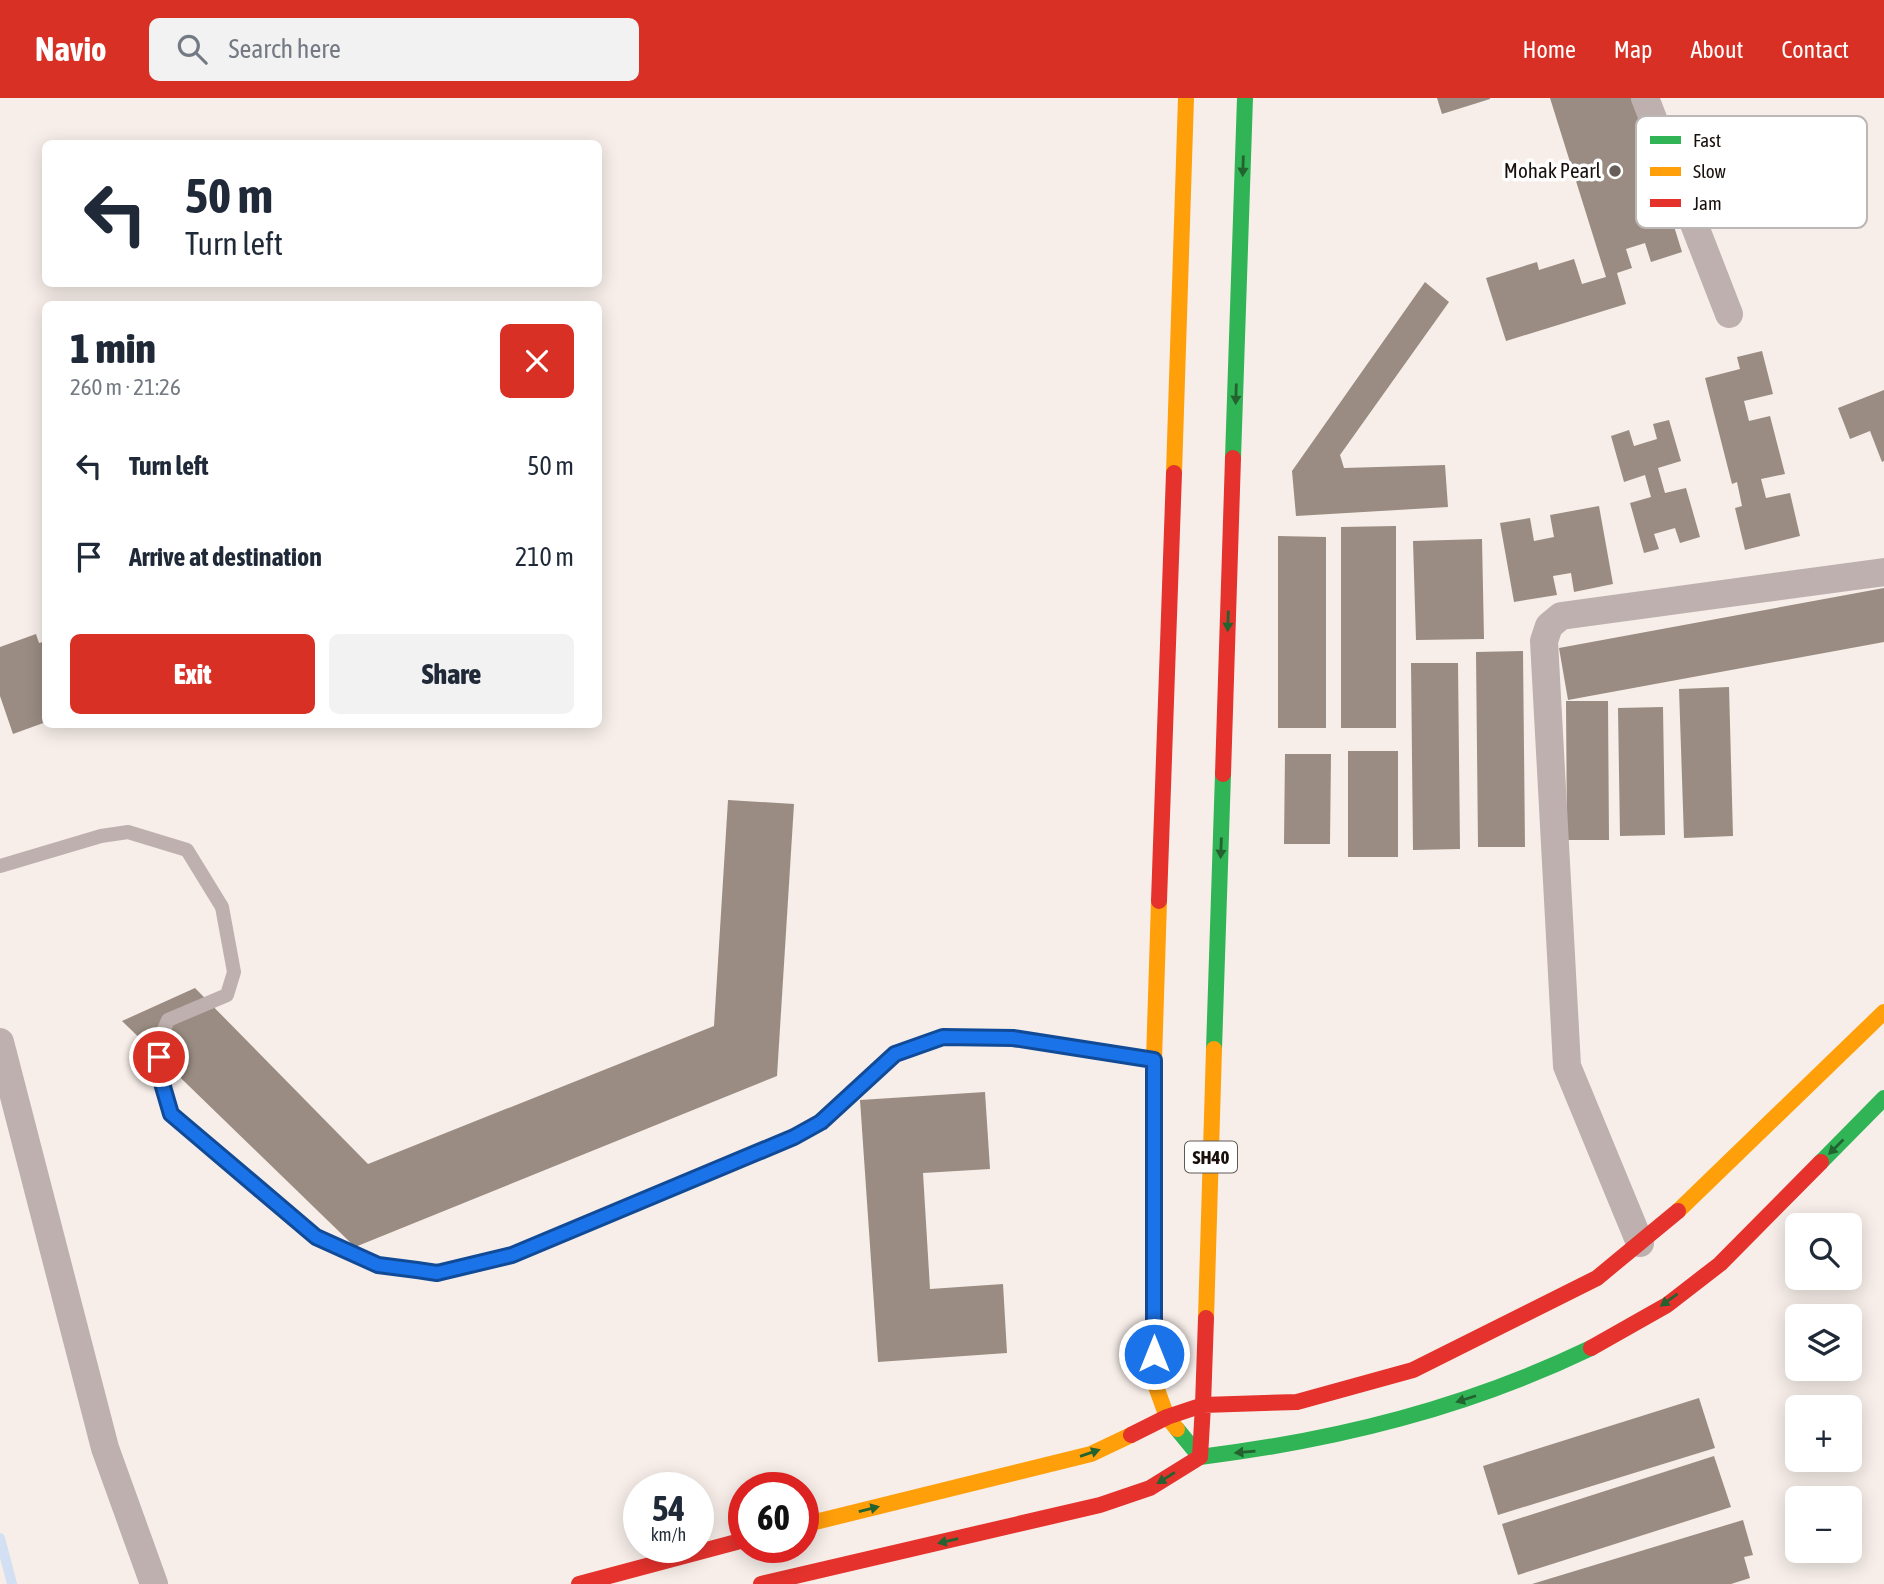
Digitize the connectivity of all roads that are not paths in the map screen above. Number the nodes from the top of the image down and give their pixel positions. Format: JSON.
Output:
{"nodes":[{"id":1,"x":1186,"y":98,"type":"edge"},
{"id":2,"x":1245,"y":98,"type":"edge"},
{"id":3,"x":1645,"y":98,"type":"edge"},
{"id":4,"x":1652,"y":116,"type":"edge"},
{"id":5,"x":1696,"y":228,"type":"edge"},
{"id":6,"x":1729,"y":314,"type":"dead end"},
{"id":7,"x":1884,"y":572,"type":"edge"},
{"id":8,"x":0,"y":866,"type":"edge"},
{"id":9,"x":1884,"y":1013,"type":"edge"},
{"id":10,"x":0,"y":1042,"type":"edge"},
{"id":11,"x":1154,"y":1060,"type":"junction"},
{"id":12,"x":1884,"y":1098,"type":"edge"},
{"id":13,"x":1640,"y":1243,"type":"junction"},
{"id":14,"x":1203,"y":1405,"type":"junction"},
{"id":15,"x":1167,"y":1417,"type":"junction"},
{"id":16,"x":1200,"y":1457,"type":"junction"},
{"id":17,"x":819,"y":1521,"type":"edge"},
{"id":18,"x":728,"y":1544,"type":"edge"},
{"id":19,"x":154,"y":1584,"type":"edge"},
{"id":20,"x":579,"y":1584,"type":"edge"},
{"id":21,"x":761,"y":1584,"type":"edge"}],
"edges":[{"from":1,"to":11,"type":"main road","number":"SH40"},
{"from":2,"to":14,"type":"main road","number":"SH40","one_way":true},
{"from":3,"to":4,"type":"street"},
{"from":5,"to":6,"type":"street"},
{"from":7,"to":13,"type":"street"},
{"from":8,"to":11,"type":"lane"},
{"from":9,"to":13,"type":"main road"},
{"from":10,"to":19,"type":"street"},
{"from":11,"to":15,"type":"main road","number":"SH40"},
{"from":12,"to":16,"type":"main road","one_way":true},
{"from":13,"to":14,"type":"main road"},
{"from":14,"to":15,"type":"main road"},
{"from":14,"to":16,"type":"main road"},
{"from":15,"to":16,"type":"main road","number":"SH40"},
{"from":17,"to":15,"type":"main road","one_way":true},
{"from":16,"to":21,"type":"main road","one_way":true},
{"from":18,"to":20,"type":"main road"}]}
